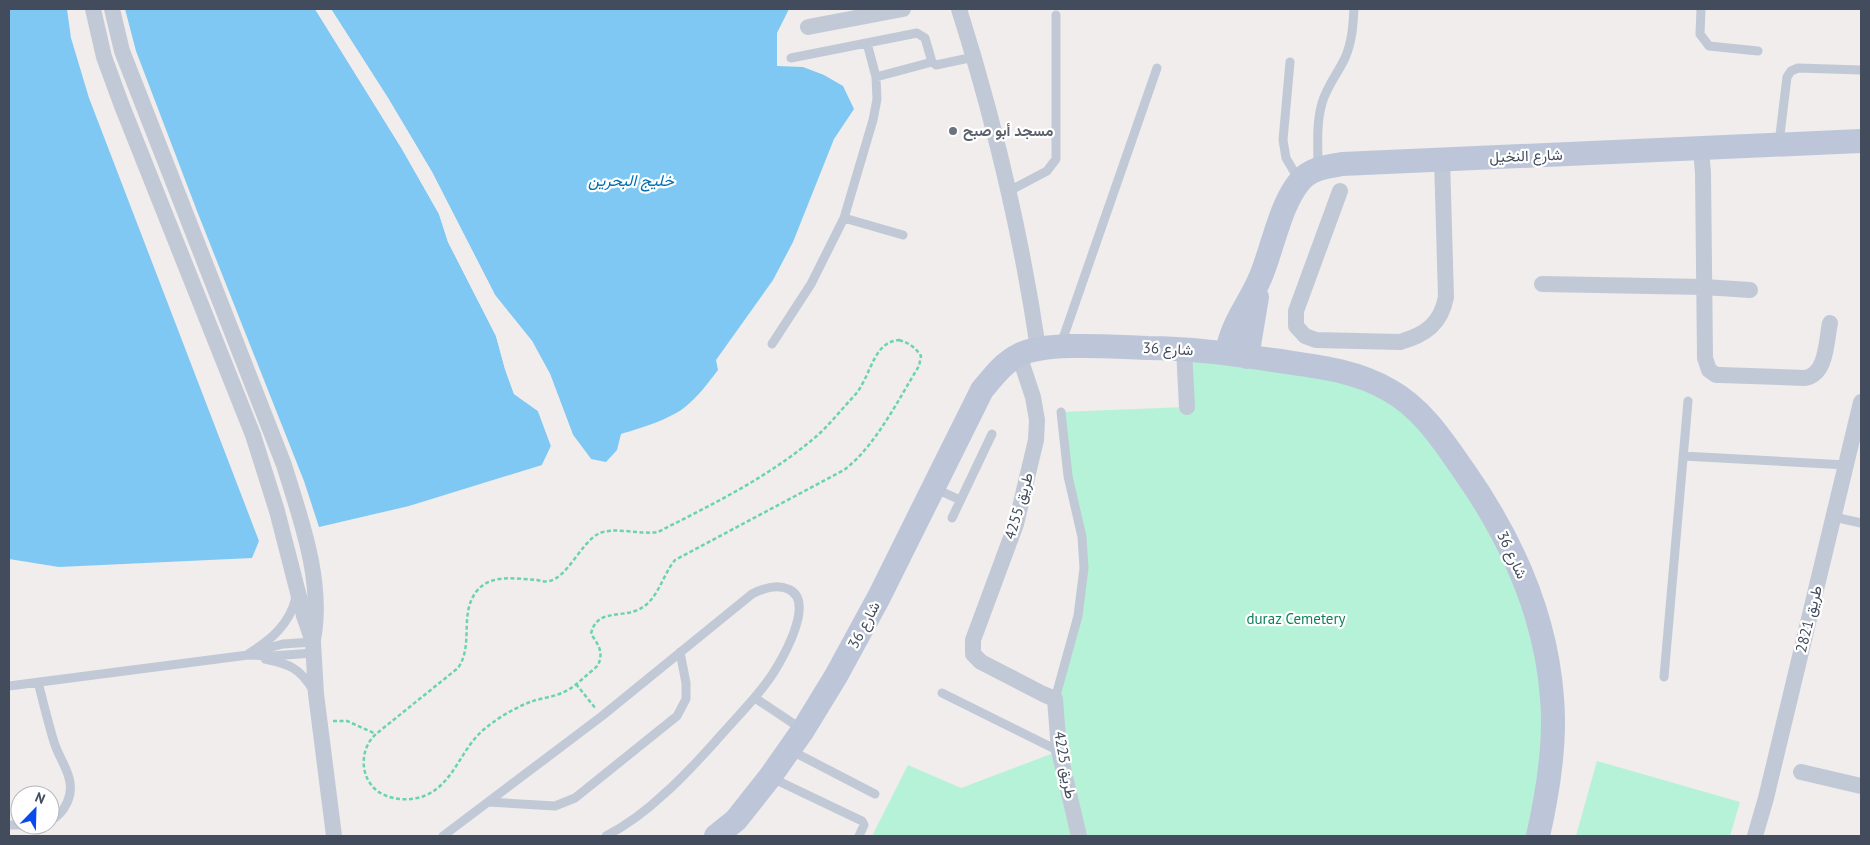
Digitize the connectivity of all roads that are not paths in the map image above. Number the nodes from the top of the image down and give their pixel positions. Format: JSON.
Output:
{"nodes":[{"id":1,"x":93,"y":9,"type":"edge"},
{"id":2,"x":112,"y":9,"type":"edge"},
{"id":3,"x":903,"y":9,"type":"edge"},
{"id":4,"x":959,"y":9,"type":"edge"},
{"id":5,"x":1354,"y":9,"type":"edge"},
{"id":6,"x":1701,"y":9,"type":"edge"},
{"id":7,"x":882,"y":11,"type":"edge"},
{"id":8,"x":1056,"y":15,"type":"dead end"},
{"id":9,"x":808,"y":27,"type":"dead end"},
{"id":10,"x":867,"y":43,"type":"junction"},
{"id":11,"x":1758,"y":51,"type":"dead end"},
{"id":12,"x":974,"y":57,"type":"junction"},
{"id":13,"x":790,"y":58,"type":"dead end"},
{"id":14,"x":932,"y":62,"type":"junction"},
{"id":15,"x":1290,"y":62,"type":"dead end"},
{"id":16,"x":1157,"y":68,"type":"dead end"},
{"id":17,"x":1861,"y":70,"type":"edge"},
{"id":18,"x":876,"y":77,"type":"junction"},
{"id":19,"x":1861,"y":141,"type":"edge"},
{"id":20,"x":1779,"y":145,"type":"junction"},
{"id":21,"x":1701,"y":148,"type":"junction"},
{"id":22,"x":1442,"y":160,"type":"junction"},
{"id":23,"x":1309,"y":174,"type":"junction"},
{"id":24,"x":1010,"y":191,"type":"junction"},
{"id":25,"x":1340,"y":191,"type":"dead end"},
{"id":26,"x":844,"y":218,"type":"junction"},
{"id":27,"x":903,"y":235,"type":"dead end"},
{"id":28,"x":1542,"y":284,"type":"dead end"},
{"id":29,"x":1704,"y":287,"type":"junction"},
{"id":30,"x":1750,"y":290,"type":"dead end"},
{"id":31,"x":1830,"y":323,"type":"dead end"},
{"id":32,"x":772,"y":344,"type":"dead end"},
{"id":33,"x":1184,"y":349,"type":"junction"},
{"id":34,"x":1039,"y":350,"type":"junction"},
{"id":35,"x":1237,"y":355,"type":"junction"},
{"id":36,"x":1688,"y":401,"type":"dead end"},
{"id":37,"x":1861,"y":402,"type":"edge"},
{"id":38,"x":1186,"y":407,"type":"dead end"},
{"id":39,"x":1061,"y":412,"type":"dead end"},
{"id":40,"x":992,"y":434,"type":"dead end"},
{"id":41,"x":1683,"y":456,"type":"junction"},
{"id":42,"x":1846,"y":465,"type":"junction"},
{"id":43,"x":934,"y":488,"type":"junction"},
{"id":44,"x":960,"y":500,"type":"junction"},
{"id":45,"x":1834,"y":517,"type":"junction"},
{"id":46,"x":952,"y":518,"type":"dead end"},
{"id":47,"x":1861,"y":523,"type":"edge"},
{"id":48,"x":298,"y":589,"type":"junction"},
{"id":49,"x":314,"y":648,"type":"junction"},
{"id":50,"x":680,"y":652,"type":"junction"},
{"id":51,"x":248,"y":654,"type":"junction"},
{"id":52,"x":1664,"y":677,"type":"dead end"},
{"id":53,"x":38,"y":682,"type":"junction"},
{"id":54,"x":9,"y":686,"type":"edge"},
{"id":55,"x":942,"y":693,"type":"dead end"},
{"id":56,"x":316,"y":694,"type":"junction"},
{"id":57,"x":754,"y":698,"type":"junction"},
{"id":58,"x":1055,"y":699,"type":"junction"},
{"id":59,"x":803,"y":730,"type":"junction"},
{"id":60,"x":789,"y":750,"type":"junction"},
{"id":61,"x":1059,"y":751,"type":"junction"},
{"id":62,"x":1801,"y":772,"type":"dead end"},
{"id":63,"x":770,"y":777,"type":"junction"},
{"id":64,"x":1861,"y":786,"type":"edge"},
{"id":65,"x":874,"y":794,"type":"dead end"},
{"id":66,"x":488,"y":802,"type":"junction"},
{"id":67,"x":60,"y":813,"type":"edge"},
{"id":68,"x":334,"y":836,"type":"edge"},
{"id":69,"x":444,"y":836,"type":"edge"},
{"id":70,"x":606,"y":836,"type":"edge"},
{"id":71,"x":716,"y":836,"type":"edge"},
{"id":72,"x":859,"y":836,"type":"edge"},
{"id":73,"x":1079,"y":836,"type":"edge"},
{"id":74,"x":1538,"y":836,"type":"edge"},
{"id":75,"x":1755,"y":836,"type":"edge"}],
"edges":[{"from":1,"to":48,"type":"street"},
{"from":2,"to":49,"type":"street"},
{"from":3,"to":7,"type":"street"},
{"from":4,"to":12,"type":"street","name":"طريق 4255"},
{"from":5,"to":23,"type":"lane"},
{"from":6,"to":11,"type":"lane"},
{"from":7,"to":9,"type":"street"},
{"from":8,"to":24,"type":"lane"},
{"from":10,"to":13,"type":"lane"},
{"from":10,"to":14,"type":"lane"},
{"from":10,"to":18,"type":"lane"},
{"from":12,"to":14,"type":"lane"},
{"from":12,"to":24,"type":"street","name":"طريق 4255"},
{"from":14,"to":18,"type":"lane"},
{"from":15,"to":23,"type":"lane"},
{"from":16,"to":34,"type":"lane"},
{"from":17,"to":20,"type":"lane"},
{"from":18,"to":26,"type":"lane"},
{"from":19,"to":20,"type":"street","name":"شارع النخيل"},
{"from":20,"to":21,"type":"street","name":"شارع النخيل"},
{"from":21,"to":22,"type":"street","name":"شارع النخيل"},
{"from":21,"to":29,"type":"street"},
{"from":22,"to":23,"type":"street","name":"شارع النخيل"},
{"from":22,"to":25,"type":"street"},
{"from":23,"to":35,"type":"street"},
{"from":24,"to":34,"type":"street","name":"طريق 4255"},
{"from":26,"to":27,"type":"lane"},
{"from":26,"to":32,"type":"lane"},
{"from":28,"to":29,"type":"street"},
{"from":29,"to":30,"type":"street"},
{"from":29,"to":31,"type":"street"},
{"from":33,"to":34,"type":"street","name":"شارع 36"},
{"from":33,"to":35,"type":"street","name":"شارع 36"},
{"from":33,"to":38,"type":"street"},
{"from":34,"to":43,"type":"street","name":"شارع 36"},
{"from":34,"to":58,"type":"street","name":"طريق 4255"},
{"from":35,"to":74,"type":"street","name":"شارع 36"},
{"from":36,"to":41,"type":"lane"},
{"from":37,"to":42,"type":"street","name":"طريق 2821"},
{"from":39,"to":58,"type":"lane"},
{"from":40,"to":44,"type":"lane"},
{"from":41,"to":42,"type":"lane"},
{"from":41,"to":52,"type":"lane"},
{"from":42,"to":45,"type":"street","name":"طريق 2821"},
{"from":43,"to":44,"type":"lane"},
{"from":43,"to":59,"type":"street","name":"شارع 36"},
{"from":44,"to":46,"type":"lane"},
{"from":45,"to":47,"type":"lane"},
{"from":45,"to":75,"type":"street","name":"طريق 2821"},
{"from":48,"to":49,"type":"street"},
{"from":48,"to":51,"type":"lane"},
{"from":49,"to":51,"type":"lane"},
{"from":49,"to":56,"type":"street"},
{"from":50,"to":57,"type":"lane"},
{"from":50,"to":66,"type":"lane"},
{"from":50,"to":66,"type":"lane"},
{"from":51,"to":53,"type":"lane"},
{"from":51,"to":56,"type":"lane"},
{"from":53,"to":54,"type":"lane"},
{"from":53,"to":67,"type":"lane"},
{"from":55,"to":61,"type":"lane"},
{"from":56,"to":68,"type":"street"},
{"from":57,"to":59,"type":"lane"},
{"from":57,"to":70,"type":"lane"},
{"from":58,"to":61,"type":"street","name":"طريق 4225"},
{"from":59,"to":60,"type":"street","name":"شارع 36"},
{"from":60,"to":63,"type":"street","name":"شارع 36"},
{"from":60,"to":65,"type":"lane"},
{"from":61,"to":73,"type":"street","name":"طريق 4225"},
{"from":62,"to":64,"type":"street"},
{"from":63,"to":71,"type":"street","name":"شارع 36"},
{"from":63,"to":72,"type":"lane"},
{"from":66,"to":69,"type":"lane"}]}
